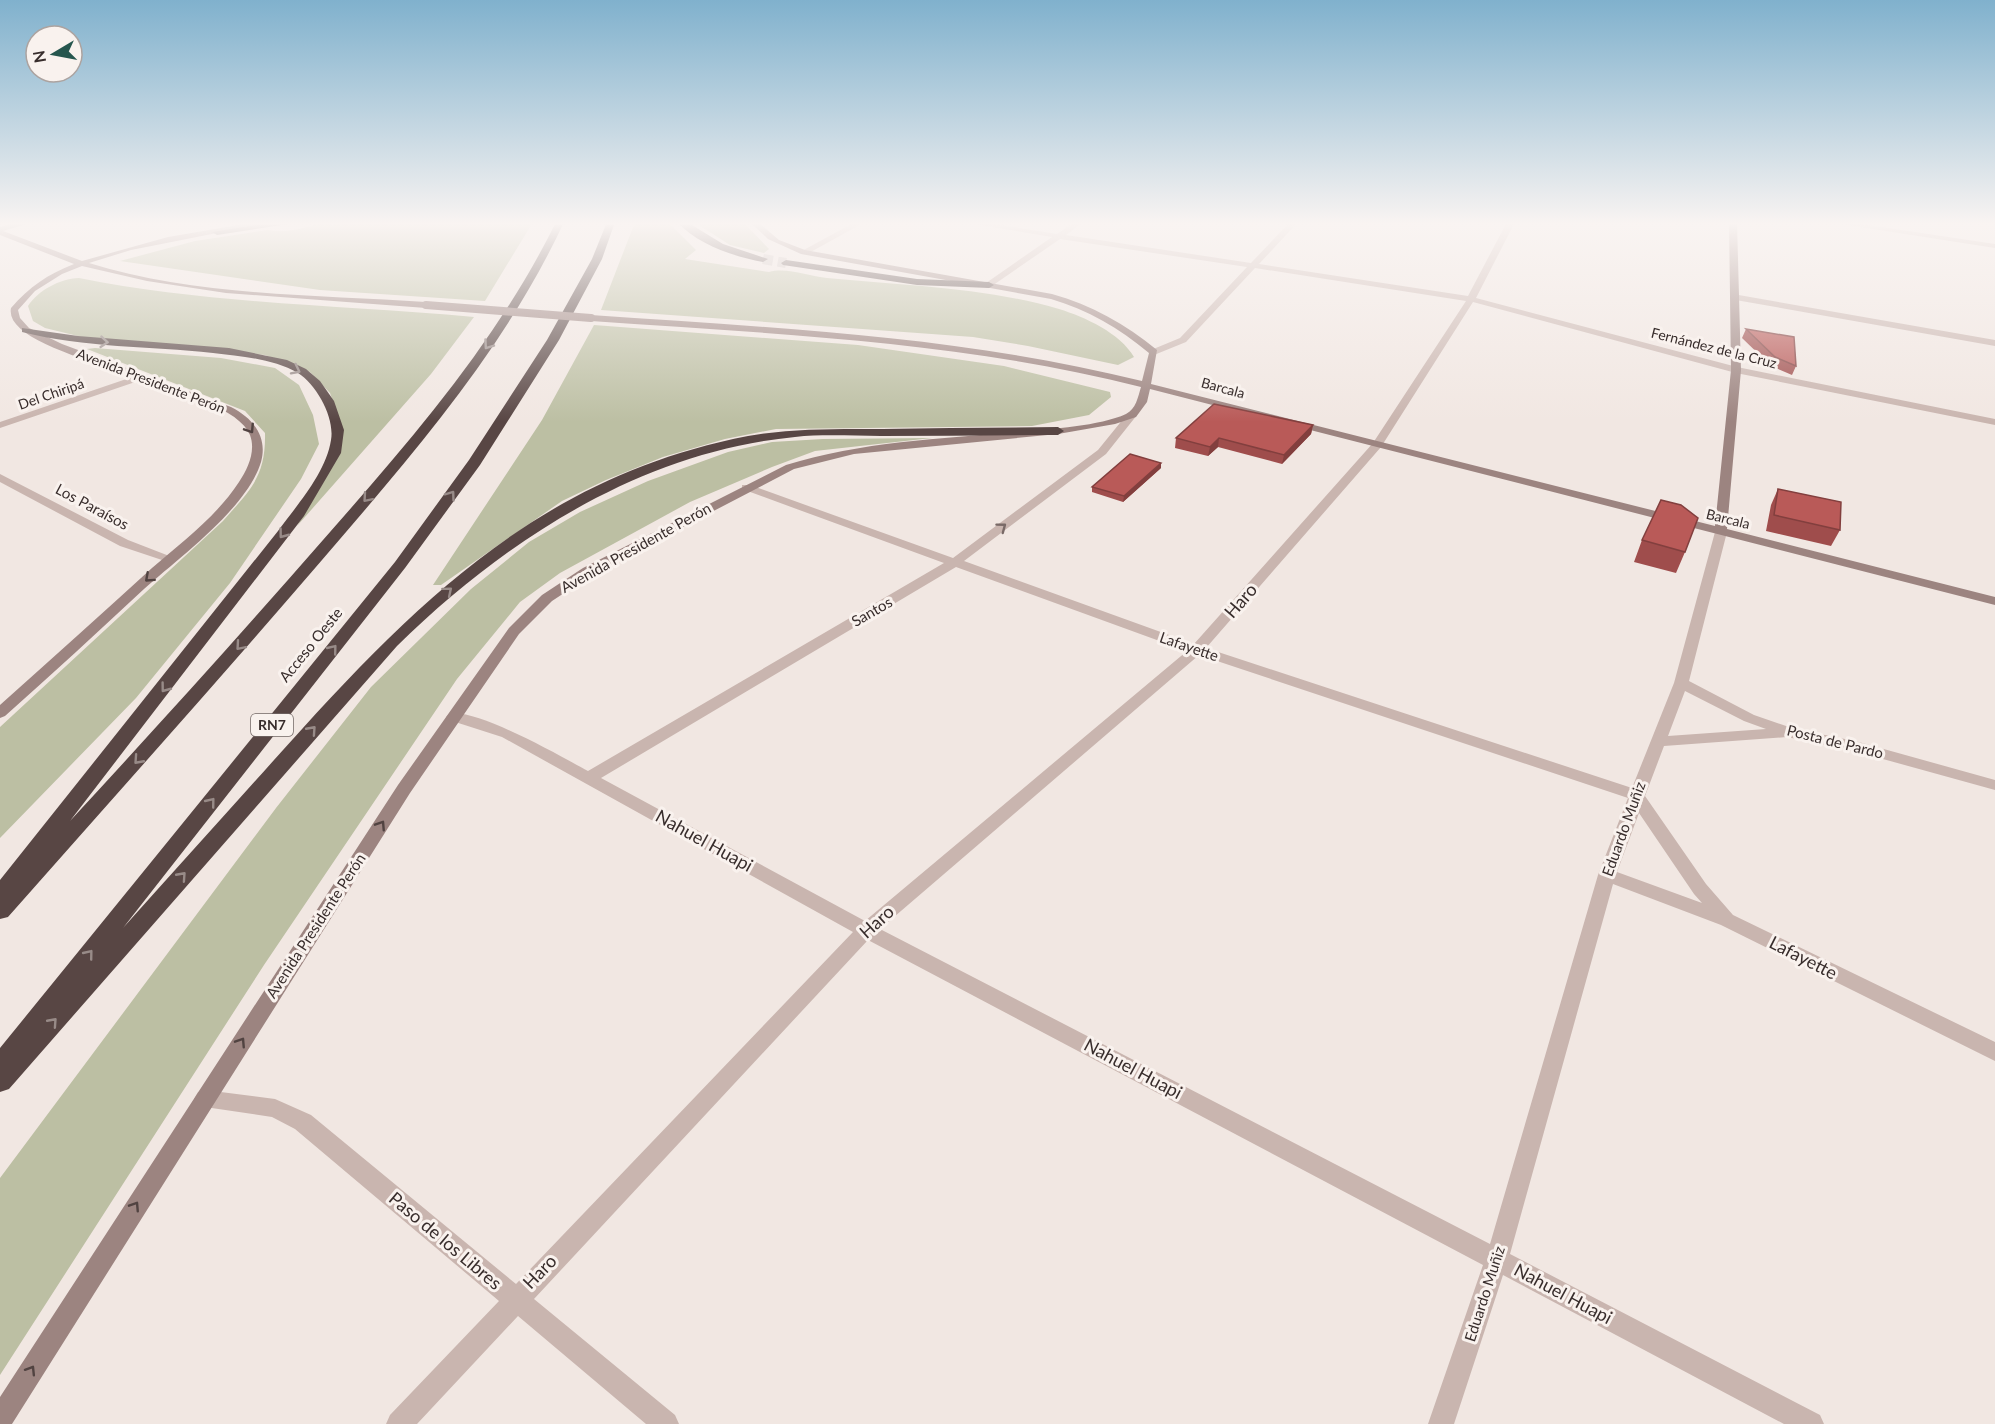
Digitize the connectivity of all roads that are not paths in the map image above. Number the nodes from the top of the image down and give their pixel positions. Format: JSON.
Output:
{"nodes":[{"id":1,"x":33,"y":288,"type":"edge"},
{"id":2,"x":234,"y":288,"type":"edge"},
{"id":3,"x":524,"y":288,"type":"edge"},
{"id":4,"x":581,"y":288,"type":"edge"},
{"id":5,"x":1005,"y":288,"type":"edge"},
{"id":6,"x":1230,"y":288,"type":"edge"},
{"id":7,"x":1403,"y":288,"type":"edge"},
{"id":8,"x":1476,"y":288,"type":"edge"},
{"id":9,"x":1733,"y":288,"type":"edge"},
{"id":10,"x":1733,"y":297,"type":"junction"},
{"id":11,"x":1471,"y":299,"type":"junction"},
{"id":12,"x":26,"y":330,"type":"junction"},
{"id":13,"x":1995,"y":343,"type":"edge"},
{"id":14,"x":1154,"y":352,"type":"junction"},
{"id":15,"x":1736,"y":370,"type":"junction"},
{"id":16,"x":144,"y":376,"type":"junction"},
{"id":17,"x":1146,"y":385,"type":"junction"},
{"id":18,"x":1132,"y":415,"type":"junction"},
{"id":19,"x":1995,"y":422,"type":"edge"},
{"id":20,"x":0,"y":425,"type":"edge"},
{"id":21,"x":1058,"y":431,"type":"junction"},
{"id":22,"x":1377,"y":445,"type":"junction"},
{"id":23,"x":0,"y":477,"type":"edge"},
{"id":24,"x":746,"y":487,"type":"junction"},
{"id":25,"x":1721,"y":532,"type":"junction"},
{"id":26,"x":171,"y":559,"type":"junction"},
{"id":27,"x":956,"y":562,"type":"junction"},
{"id":28,"x":1995,"y":601,"type":"edge"},
{"id":29,"x":1197,"y":650,"type":"junction"},
{"id":30,"x":1681,"y":682,"type":"junction"},
{"id":31,"x":0,"y":713,"type":"edge"},
{"id":32,"x":454,"y":717,"type":"junction"},
{"id":33,"x":1792,"y":733,"type":"junction"},
{"id":34,"x":1657,"y":742,"type":"junction"},
{"id":35,"x":589,"y":778,"type":"junction"},
{"id":36,"x":1995,"y":785,"type":"edge"},
{"id":37,"x":1636,"y":795,"type":"junction"},
{"id":38,"x":1607,"y":875,"type":"junction"},
{"id":39,"x":0,"y":895,"type":"edge"},
{"id":40,"x":0,"y":911,"type":"edge"},
{"id":41,"x":1728,"y":920,"type":"junction"},
{"id":42,"x":866,"y":930,"type":"junction"},
{"id":43,"x":1995,"y":1052,"type":"edge"},
{"id":44,"x":0,"y":1065,"type":"edge"},
{"id":45,"x":0,"y":1082,"type":"edge"},
{"id":46,"x":205,"y":1099,"type":"junction"},
{"id":47,"x":1497,"y":1259,"type":"junction"},
{"id":48,"x":515,"y":1299,"type":"junction"},
{"id":49,"x":0,"y":1420,"type":"edge"},
{"id":50,"x":399,"y":1424,"type":"edge"},
{"id":51,"x":666,"y":1424,"type":"edge"},
{"id":52,"x":1441,"y":1424,"type":"edge"},
{"id":53,"x":1811,"y":1424,"type":"edge"}],
"edges":[{"from":1,"to":12,"type":"street"},
{"from":2,"to":17,"type":"street","name":"Barcala","bridge":true},
{"from":3,"to":40,"type":"highway","one_way":true},
{"from":44,"to":4,"type":"highway","name":"Acceso Oeste","number":"RN7","one_way":true},
{"from":5,"to":14,"type":"street"},
{"from":6,"to":14,"type":"street"},
{"from":7,"to":11,"type":"street","name":"Fernández de la Cruz"},
{"from":8,"to":11,"type":"street","name":"Haro"},
{"from":9,"to":10,"type":"street","name":"Eduardo Muñiz"},
{"from":10,"to":13,"type":"street"},
{"from":10,"to":15,"type":"street","name":"Eduardo Muñiz"},
{"from":11,"to":15,"type":"street","name":"Fernández de la Cruz"},
{"from":11,"to":22,"type":"street","name":"Haro"},
{"from":12,"to":16,"type":"street","name":"Avenida Presidente Perón"},
{"from":12,"to":39,"type":"highway","one_way":true},
{"from":14,"to":17,"type":"street"},
{"from":15,"to":19,"type":"street","name":"Fernández de la Cruz"},
{"from":15,"to":25,"type":"street","name":"Eduardo Muñiz"},
{"from":16,"to":20,"type":"street","name":"Del Chiripá"},
{"from":16,"to":26,"type":"street","name":"Avenida Presidente Perón","one_way":true},
{"from":17,"to":18,"type":"street"},
{"from":17,"to":22,"type":"street","name":"Barcala"},
{"from":18,"to":21,"type":"street","name":"Avenida Presidente Perón"},
{"from":27,"to":18,"type":"street","name":"Santos","one_way":true},
{"from":21,"to":24,"type":"street","name":"Avenida Presidente Perón"},
{"from":45,"to":21,"type":"highway","one_way":true},
{"from":22,"to":25,"type":"street","name":"Barcala"},
{"from":22,"to":29,"type":"street","name":"Haro"},
{"from":23,"to":26,"type":"street","name":"Los Paraísos"},
{"from":24,"to":27,"type":"street","name":"Lafayette"},
{"from":24,"to":32,"type":"street","name":"Avenida Presidente Perón"},
{"from":25,"to":28,"type":"street","name":"Barcala"},
{"from":25,"to":30,"type":"street","name":"Eduardo Muñiz"},
{"from":26,"to":31,"type":"street","name":"Avenida Presidente Perón","one_way":true},
{"from":27,"to":29,"type":"street","name":"Lafayette"},
{"from":27,"to":35,"type":"street","name":"Santos"},
{"from":29,"to":37,"type":"street","name":"Lafayette"},
{"from":29,"to":42,"type":"street","name":"Haro"},
{"from":30,"to":33,"type":"street","name":"Posta de Pardo"},
{"from":30,"to":34,"type":"street","name":"Eduardo Muñiz"},
{"from":32,"to":35,"type":"street","name":"Nahuel Huapi"},
{"from":46,"to":32,"type":"street","name":"Avenida Presidente Perón","one_way":true},
{"from":33,"to":34,"type":"street"},
{"from":33,"to":36,"type":"street","name":"Posta de Pardo"},
{"from":34,"to":37,"type":"street","name":"Eduardo Muñiz"},
{"from":35,"to":42,"type":"street","name":"Nahuel Huapi"},
{"from":37,"to":38,"type":"street","name":"Eduardo Muñiz"},
{"from":37,"to":41,"type":"street"},
{"from":38,"to":41,"type":"street","name":"Lafayette"},
{"from":38,"to":47,"type":"street","name":"Eduardo Muñiz"},
{"from":41,"to":43,"type":"street","name":"Lafayette"},
{"from":42,"to":47,"type":"street","name":"Nahuel Huapi"},
{"from":42,"to":48,"type":"street","name":"Haro"},
{"from":46,"to":48,"type":"street","name":"Paso de los Libres"},
{"from":49,"to":46,"type":"street","name":"Avenida Presidente Perón","one_way":true},
{"from":47,"to":52,"type":"street","name":"Eduardo Muñiz"},
{"from":47,"to":53,"type":"street","name":"Nahuel Huapi"},
{"from":48,"to":50,"type":"street","name":"Haro"},
{"from":48,"to":51,"type":"street","name":"Paso de los Libres"}]}
